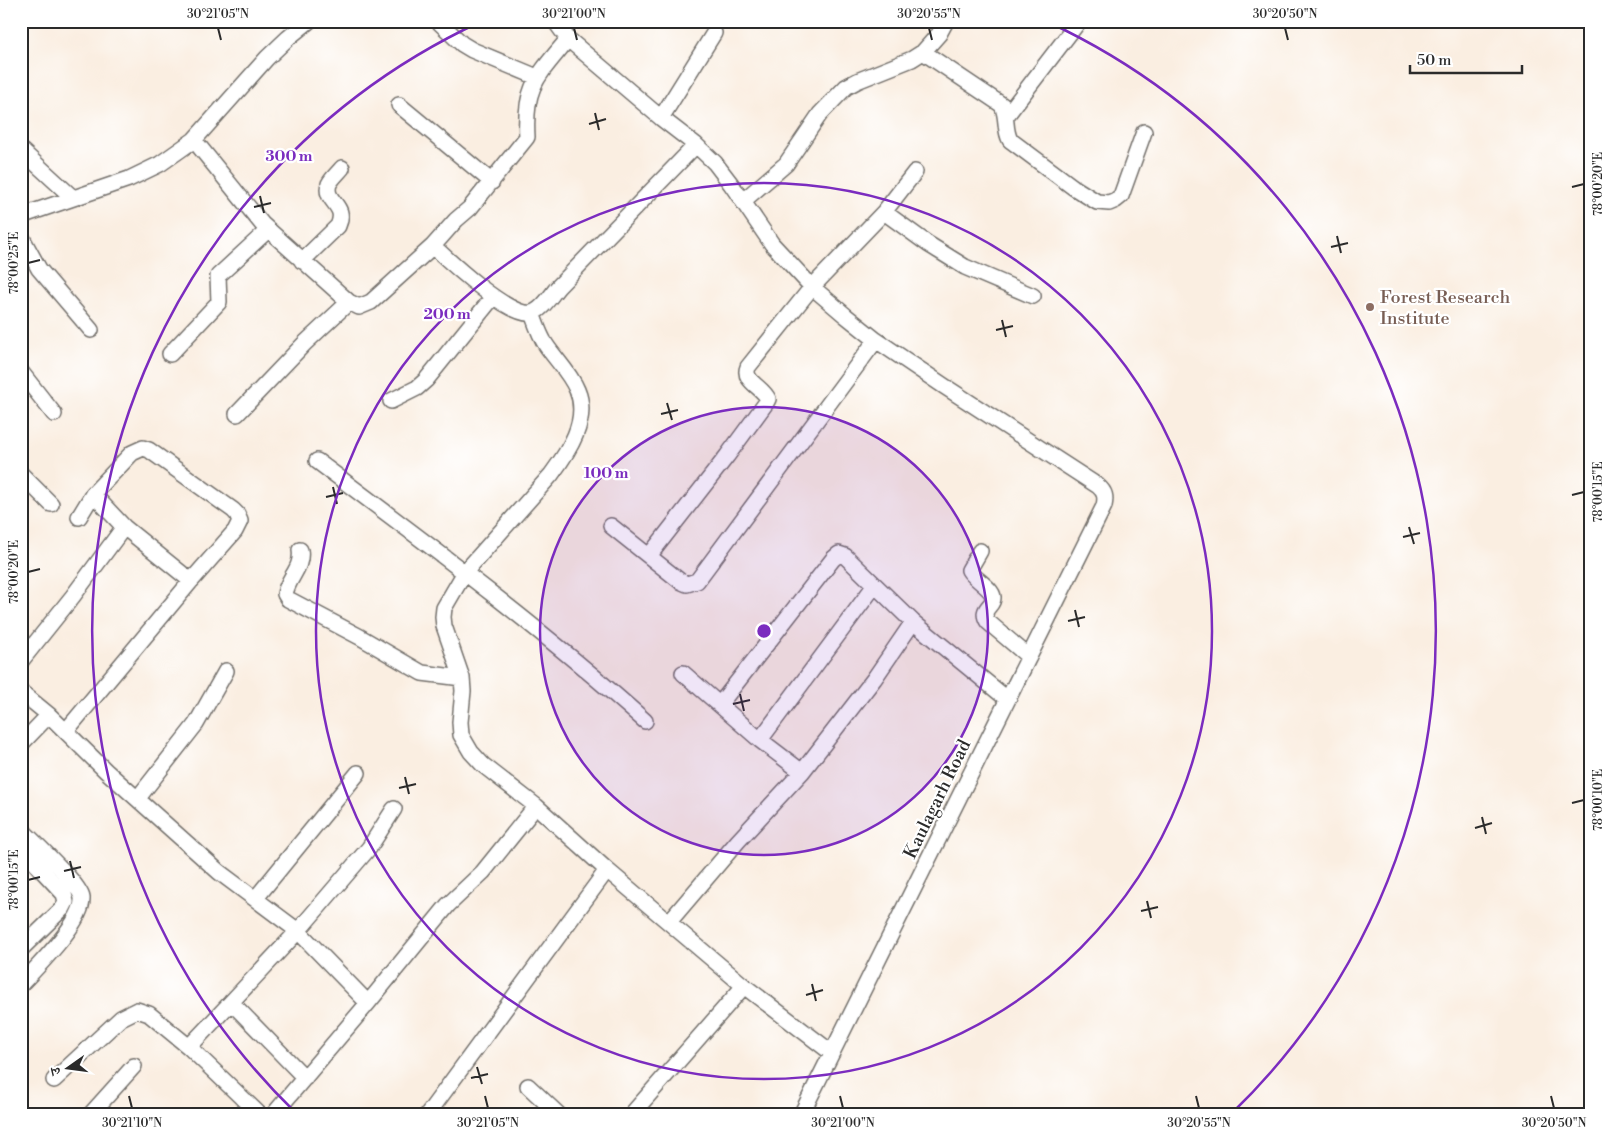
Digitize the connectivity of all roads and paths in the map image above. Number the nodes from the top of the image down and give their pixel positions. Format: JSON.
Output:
{"nodes":[{"id":1,"x":309,"y":21,"type":"edge"},
{"id":2,"x":438,"y":21,"type":"edge"},
{"id":3,"x":554,"y":21,"type":"edge"},
{"id":4,"x":946,"y":21,"type":"edge"},
{"id":5,"x":1079,"y":21,"type":"edge"},
{"id":6,"x":714,"y":33,"type":"dead end"},
{"id":7,"x":568,"y":39,"type":"junction"},
{"id":8,"x":923,"y":52,"type":"junction"},
{"id":9,"x":537,"y":77,"type":"junction"},
{"id":10,"x":399,"y":106,"type":"dead end"},
{"id":11,"x":1007,"y":115,"type":"junction"},
{"id":12,"x":661,"y":118,"type":"junction"},
{"id":13,"x":1144,"y":132,"type":"dead end"},
{"id":14,"x":194,"y":140,"type":"junction"},
{"id":15,"x":696,"y":145,"type":"junction"},
{"id":16,"x":21,"y":150,"type":"edge"},
{"id":17,"x":342,"y":168,"type":"dead end"},
{"id":18,"x":915,"y":172,"type":"dead end"},
{"id":19,"x":492,"y":182,"type":"junction"},
{"id":20,"x":72,"y":197,"type":"junction"},
{"id":21,"x":742,"y":200,"type":"junction"},
{"id":22,"x":884,"y":212,"type":"junction"},
{"id":23,"x":21,"y":216,"type":"edge"},
{"id":24,"x":268,"y":230,"type":"junction"},
{"id":25,"x":21,"y":236,"type":"edge"},
{"id":26,"x":433,"y":246,"type":"junction"},
{"id":27,"x":302,"y":261,"type":"junction"},
{"id":28,"x":812,"y":287,"type":"junction"},
{"id":29,"x":1033,"y":296,"type":"dead end"},
{"id":30,"x":493,"y":297,"type":"junction"},
{"id":31,"x":349,"y":302,"type":"junction"},
{"id":32,"x":532,"y":313,"type":"junction"},
{"id":33,"x":91,"y":330,"type":"dead end"},
{"id":34,"x":876,"y":340,"type":"junction"},
{"id":35,"x":170,"y":354,"type":"dead end"},
{"id":36,"x":21,"y":372,"type":"edge"},
{"id":37,"x":391,"y":400,"type":"dead end"},
{"id":38,"x":54,"y":414,"type":"dead end"},
{"id":39,"x":237,"y":414,"type":"dead end"},
{"id":40,"x":317,"y":461,"type":"dead end"},
{"id":41,"x":21,"y":474,"type":"edge"},
{"id":42,"x":93,"y":494,"type":"junction"},
{"id":43,"x":51,"y":504,"type":"dead end"},
{"id":44,"x":79,"y":518,"type":"dead end"},
{"id":45,"x":611,"y":526,"type":"dead end"},
{"id":46,"x":124,"y":527,"type":"junction"},
{"id":47,"x":300,"y":550,"type":"dead end"},
{"id":48,"x":980,"y":551,"type":"dead end"},
{"id":49,"x":649,"y":556,"type":"junction"},
{"id":50,"x":464,"y":572,"type":"junction"},
{"id":51,"x":191,"y":581,"type":"junction"},
{"id":52,"x":875,"y":585,"type":"junction"},
{"id":53,"x":913,"y":622,"type":"junction"},
{"id":54,"x":1029,"y":657,"type":"junction"},
{"id":55,"x":21,"y":660,"type":"edge"},
{"id":56,"x":226,"y":671,"type":"dead end"},
{"id":57,"x":683,"y":673,"type":"dead end"},
{"id":58,"x":462,"y":678,"type":"junction"},
{"id":59,"x":21,"y":692,"type":"edge"},
{"id":60,"x":1007,"y":699,"type":"junction"},
{"id":61,"x":720,"y":704,"type":"junction"},
{"id":62,"x":49,"y":715,"type":"junction"},
{"id":63,"x":646,"y":721,"type":"dead end"},
{"id":64,"x":66,"y":731,"type":"junction"},
{"id":65,"x":760,"y":740,"type":"junction"},
{"id":66,"x":21,"y":744,"type":"edge"},
{"id":67,"x":802,"y":772,"type":"junction"},
{"id":68,"x":358,"y":773,"type":"dead end"},
{"id":69,"x":138,"y":798,"type":"junction"},
{"id":70,"x":536,"y":806,"type":"junction"},
{"id":71,"x":394,"y":809,"type":"dead end"},
{"id":72,"x":21,"y":829,"type":"edge"},
{"id":73,"x":21,"y":848,"type":"edge"},
{"id":74,"x":607,"y":870,"type":"junction"},
{"id":75,"x":256,"y":898,"type":"junction"},
{"id":76,"x":669,"y":922,"type":"junction"},
{"id":77,"x":298,"y":931,"type":"junction"},
{"id":78,"x":21,"y":950,"type":"edge"},
{"id":79,"x":21,"y":984,"type":"edge"},
{"id":80,"x":744,"y":986,"type":"junction"},
{"id":81,"x":231,"y":1002,"type":"junction"},
{"id":82,"x":368,"y":1003,"type":"junction"},
{"id":83,"x":189,"y":1048,"type":"junction"},
{"id":84,"x":832,"y":1053,"type":"junction"},
{"id":85,"x":134,"y":1066,"type":"dead end"},
{"id":86,"x":305,"y":1078,"type":"junction"},
{"id":87,"x":54,"y":1080,"type":"dead end"},
{"id":88,"x":528,"y":1086,"type":"dead end"},
{"id":89,"x":90,"y":1115,"type":"edge"},
{"id":90,"x":260,"y":1115,"type":"edge"},
{"id":91,"x":273,"y":1115,"type":"edge"},
{"id":92,"x":427,"y":1115,"type":"edge"},
{"id":93,"x":559,"y":1115,"type":"edge"},
{"id":94,"x":631,"y":1115,"type":"edge"},
{"id":95,"x":800,"y":1115,"type":"edge"}],
"edges":[{"from":1,"to":14,"type":"street"},
{"from":2,"to":9,"type":"street"},
{"from":3,"to":7,"type":"street"},
{"from":4,"to":8,"type":"street"},
{"from":5,"to":11,"type":"street"},
{"from":6,"to":12,"type":"street"},
{"from":7,"to":9,"type":"street"},
{"from":7,"to":12,"type":"street"},
{"from":8,"to":11,"type":"street"},
{"from":8,"to":21,"type":"street"},
{"from":9,"to":19,"type":"street"},
{"from":10,"to":19,"type":"street"},
{"from":11,"to":13,"type":"street"},
{"from":12,"to":15,"type":"street"},
{"from":14,"to":20,"type":"street"},
{"from":14,"to":24,"type":"street"},
{"from":15,"to":21,"type":"street"},
{"from":15,"to":32,"type":"street"},
{"from":16,"to":20,"type":"street"},
{"from":17,"to":27,"type":"street"},
{"from":18,"to":22,"type":"street"},
{"from":19,"to":26,"type":"street"},
{"from":20,"to":23,"type":"street"},
{"from":21,"to":28,"type":"street"},
{"from":22,"to":28,"type":"street"},
{"from":22,"to":29,"type":"street"},
{"from":24,"to":27,"type":"street"},
{"from":24,"to":35,"type":"street"},
{"from":25,"to":33,"type":"street"},
{"from":26,"to":30,"type":"street"},
{"from":26,"to":31,"type":"street"},
{"from":27,"to":31,"type":"street"},
{"from":28,"to":34,"type":"street"},
{"from":28,"to":49,"type":"street"},
{"from":30,"to":32,"type":"street"},
{"from":30,"to":37,"type":"street"},
{"from":31,"to":39,"type":"street"},
{"from":32,"to":50,"type":"street"},
{"from":34,"to":49,"type":"street"},
{"from":34,"to":54,"type":"street","name":"Kaulagarh Road"},
{"from":36,"to":38,"type":"street"},
{"from":40,"to":50,"type":"street"},
{"from":41,"to":43,"type":"street"},
{"from":42,"to":44,"type":"street"},
{"from":42,"to":46,"type":"street"},
{"from":42,"to":51,"type":"street"},
{"from":45,"to":49,"type":"street"},
{"from":46,"to":51,"type":"street"},
{"from":46,"to":55,"type":"street"},
{"from":47,"to":58,"type":"street"},
{"from":48,"to":54,"type":"street"},
{"from":50,"to":58,"type":"street"},
{"from":50,"to":63,"type":"street"},
{"from":51,"to":64,"type":"street"},
{"from":52,"to":53,"type":"street"},
{"from":52,"to":61,"type":"street"},
{"from":52,"to":65,"type":"street"},
{"from":53,"to":60,"type":"street"},
{"from":53,"to":67,"type":"street"},
{"from":54,"to":60,"type":"street","name":"Kaulagarh Road"},
{"from":56,"to":69,"type":"street"},
{"from":57,"to":61,"type":"street"},
{"from":58,"to":70,"type":"street"},
{"from":59,"to":62,"type":"street"},
{"from":60,"to":84,"type":"street","name":"Kaulagarh Road"},
{"from":61,"to":65,"type":"street"},
{"from":62,"to":64,"type":"street"},
{"from":62,"to":66,"type":"street"},
{"from":64,"to":69,"type":"street"},
{"from":65,"to":67,"type":"street"},
{"from":67,"to":76,"type":"street"},
{"from":68,"to":75,"type":"street"},
{"from":69,"to":75,"type":"street"},
{"from":70,"to":74,"type":"street"},
{"from":70,"to":82,"type":"street"},
{"from":71,"to":77,"type":"street"},
{"from":72,"to":79,"type":"street"},
{"from":73,"to":78,"type":"street"},
{"from":74,"to":76,"type":"street"},
{"from":74,"to":92,"type":"street"},
{"from":75,"to":77,"type":"street"},
{"from":76,"to":80,"type":"street"},
{"from":77,"to":81,"type":"street"},
{"from":77,"to":82,"type":"street"},
{"from":80,"to":84,"type":"street"},
{"from":80,"to":94,"type":"street"},
{"from":81,"to":83,"type":"street"},
{"from":81,"to":86,"type":"street"},
{"from":82,"to":86,"type":"street"},
{"from":83,"to":87,"type":"street"},
{"from":83,"to":90,"type":"street"},
{"from":84,"to":95,"type":"street","name":"Kaulagarh Road"},
{"from":85,"to":89,"type":"street"},
{"from":86,"to":91,"type":"street"},
{"from":88,"to":93,"type":"street"}]}
